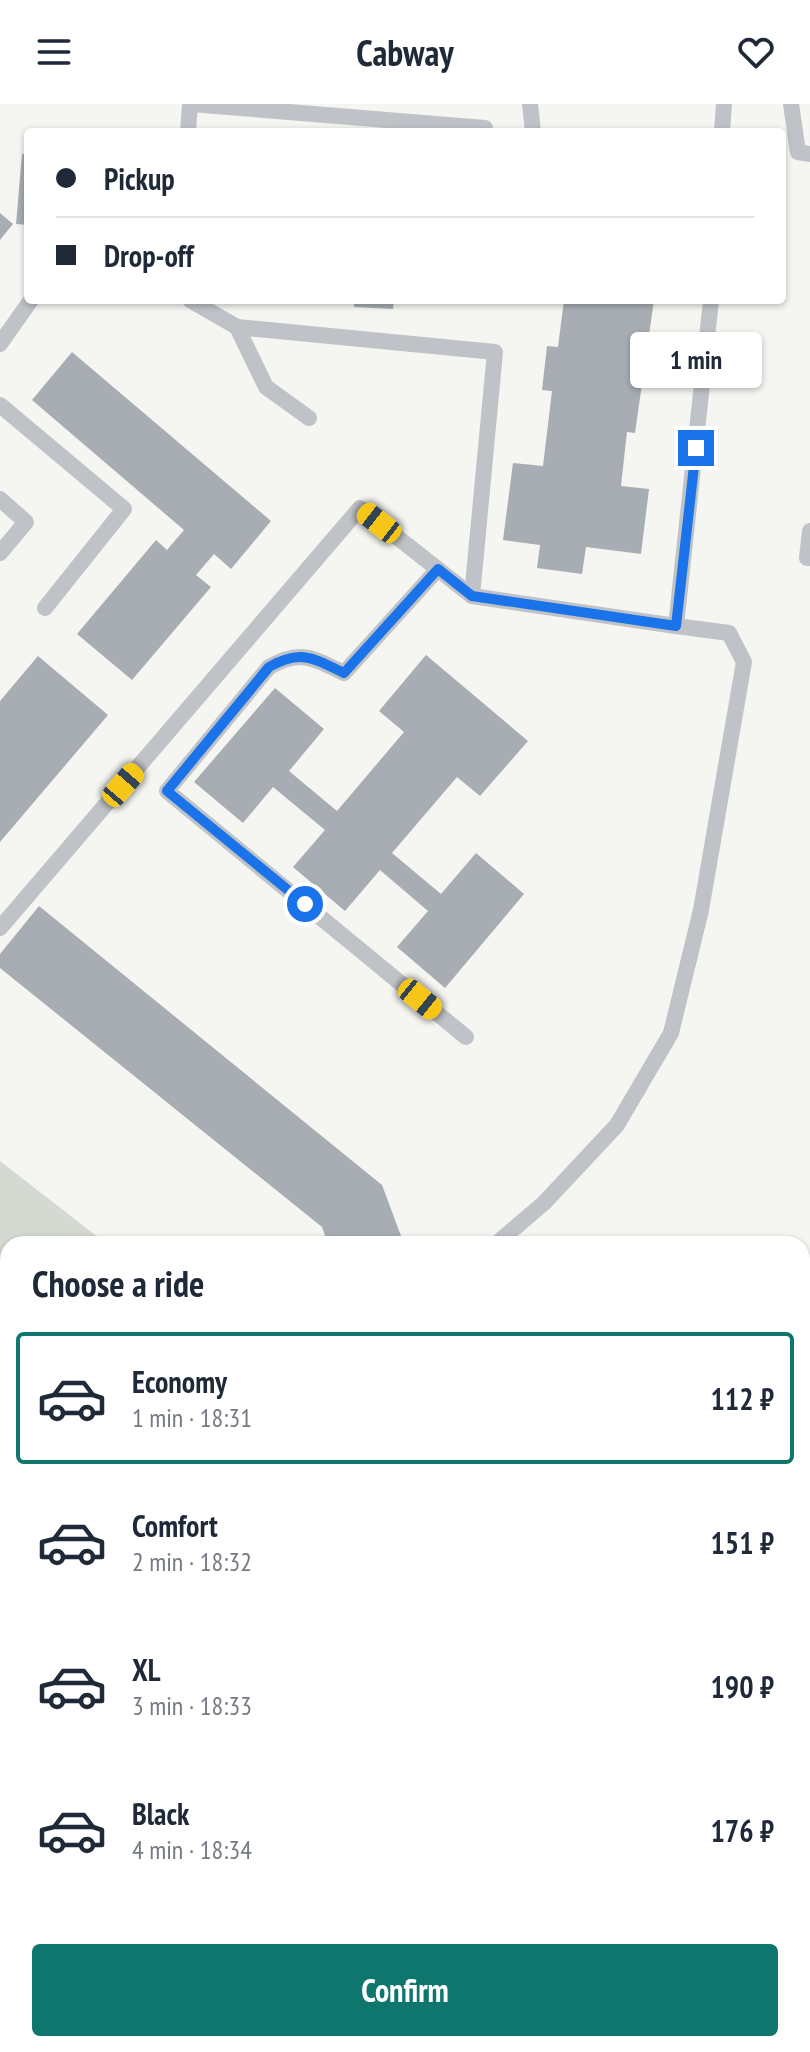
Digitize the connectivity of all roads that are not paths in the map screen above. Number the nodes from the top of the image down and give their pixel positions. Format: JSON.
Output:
{"nodes":[{"id":1,"x":190,"y":104,"type":"edge"},
{"id":2,"x":530,"y":104,"type":"edge"},
{"id":3,"x":724,"y":104,"type":"edge"},
{"id":4,"x":791,"y":104,"type":"edge"},
{"id":5,"x":188,"y":128,"type":"edge"},
{"id":6,"x":485,"y":128,"type":"dead end"},
{"id":7,"x":533,"y":128,"type":"edge"},
{"id":8,"x":722,"y":128,"type":"edge"},
{"id":9,"x":810,"y":154,"type":"edge"},
{"id":10,"x":28,"y":304,"type":"edge"},
{"id":11,"x":197,"y":304,"type":"edge"},
{"id":12,"x":711,"y":304,"type":"edge"},
{"id":13,"x":237,"y":327,"type":"junction"},
{"id":14,"x":0,"y":344,"type":"edge"},
{"id":15,"x":0,"y":405,"type":"edge"},
{"id":16,"x":309,"y":418,"type":"dead end"},
{"id":17,"x":0,"y":499,"type":"edge"},
{"id":18,"x":810,"y":531,"type":"edge"},
{"id":19,"x":0,"y":553,"type":"edge"},
{"id":20,"x":810,"y":558,"type":"edge"},
{"id":21,"x":438,"y":569,"type":"junction"},
{"id":22,"x":472,"y":596,"type":"junction"},
{"id":23,"x":45,"y":608,"type":"dead end"},
{"id":24,"x":676,"y":626,"type":"junction"},
{"id":25,"x":0,"y":928,"type":"edge"},
{"id":26,"x":466,"y":1037,"type":"dead end"},
{"id":27,"x":505,"y":1236,"type":"edge"}],
"edges":[{"from":1,"to":5,"type":"lane"},
{"from":1,"to":6,"type":"lane"},
{"from":2,"to":7,"type":"lane"},
{"from":3,"to":8,"type":"lane"},
{"from":4,"to":9,"type":"lane"},
{"from":10,"to":14,"type":"lane"},
{"from":11,"to":13,"type":"lane"},
{"from":12,"to":24,"type":"lane"},
{"from":13,"to":16,"type":"lane"},
{"from":13,"to":22,"type":"lane"},
{"from":15,"to":23,"type":"lane"},
{"from":17,"to":19,"type":"lane"},
{"from":18,"to":20,"type":"lane"},
{"from":21,"to":22,"type":"lane"},
{"from":21,"to":25,"type":"lane"},
{"from":21,"to":26,"type":"lane"},
{"from":22,"to":24,"type":"lane"},
{"from":24,"to":27,"type":"lane"}]}
